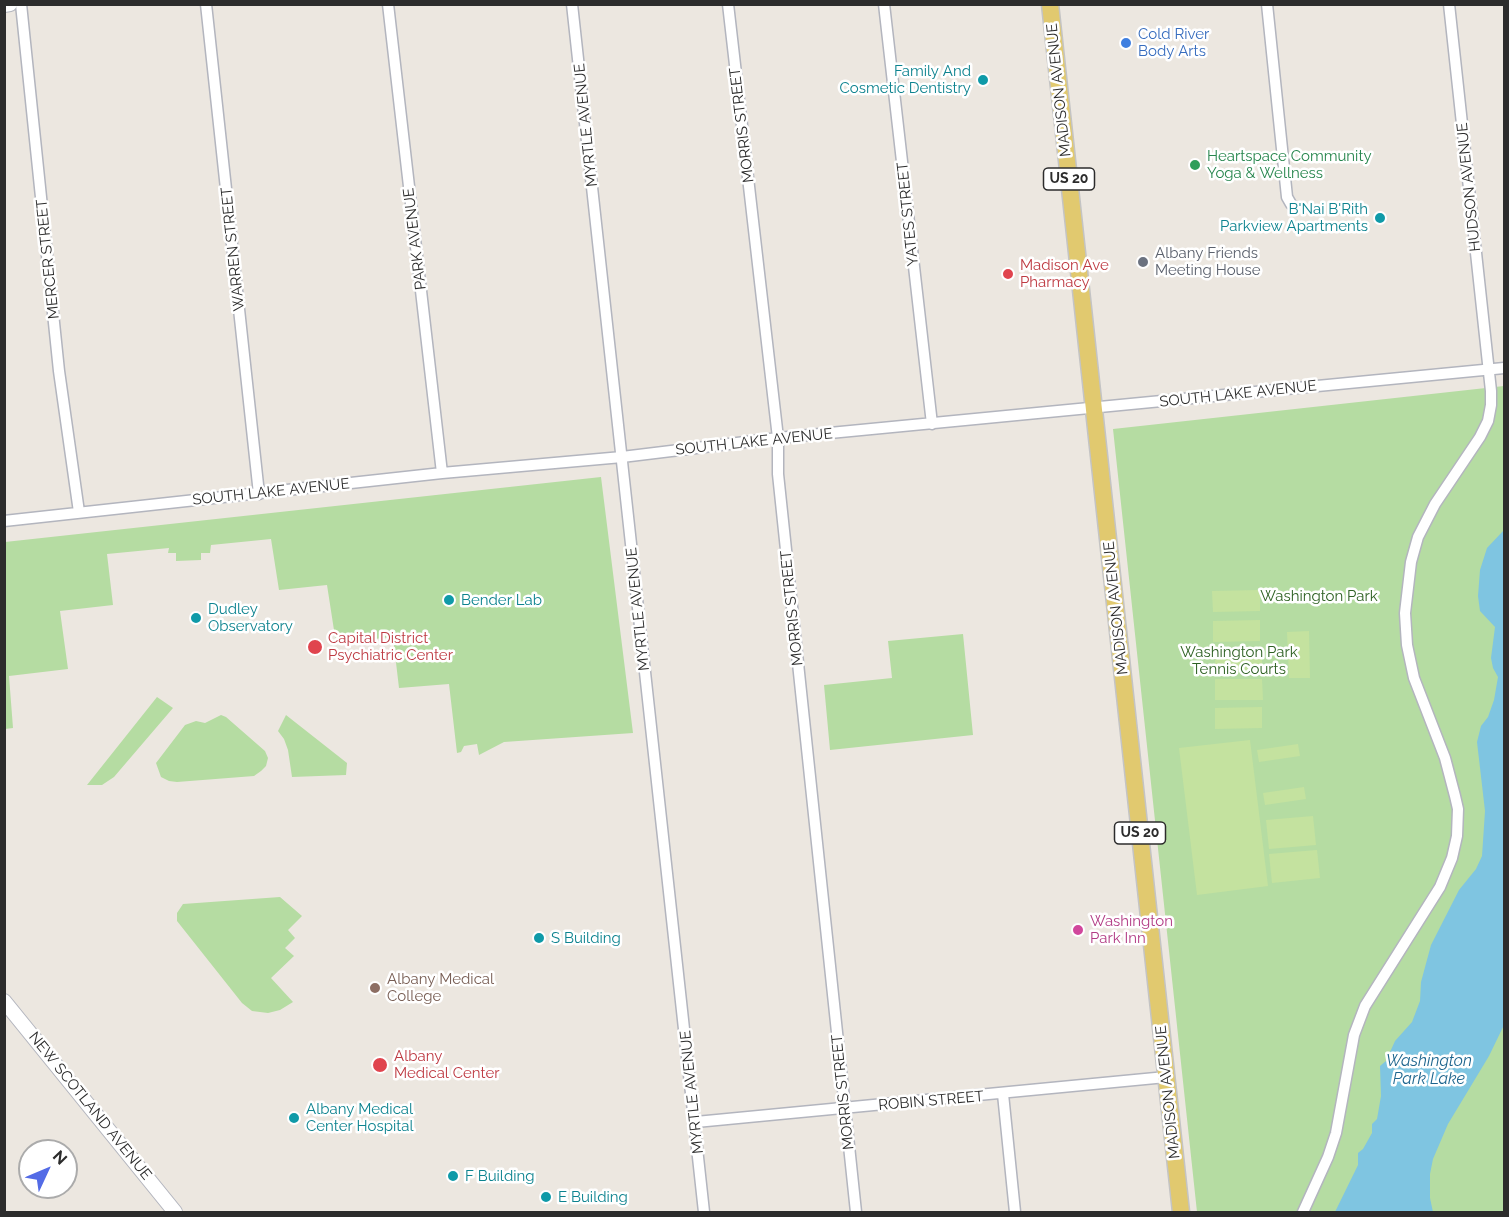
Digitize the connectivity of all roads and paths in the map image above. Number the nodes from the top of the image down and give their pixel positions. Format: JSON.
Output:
{"nodes":[{"id":1,"x":10,"y":4,"type":"edge"},
{"id":2,"x":21,"y":4,"type":"edge"},
{"id":3,"x":206,"y":4,"type":"edge"},
{"id":4,"x":388,"y":4,"type":"edge"},
{"id":5,"x":572,"y":4,"type":"edge"},
{"id":6,"x":728,"y":4,"type":"edge"},
{"id":7,"x":884,"y":4,"type":"edge"},
{"id":8,"x":1050,"y":4,"type":"edge"},
{"id":9,"x":1267,"y":4,"type":"edge"},
{"id":10,"x":1449,"y":4,"type":"edge"},
{"id":11,"x":4,"y":5,"type":"edge"},
{"id":12,"x":1291,"y":204,"type":"dead end"},
{"id":13,"x":1504,"y":368,"type":"edge"},
{"id":14,"x":1488,"y":369,"type":"junction"},
{"id":15,"x":1094,"y":408,"type":"junction"},
{"id":16,"x":932,"y":424,"type":"junction"},
{"id":17,"x":778,"y":438,"type":"junction"},
{"id":18,"x":622,"y":457,"type":"junction"},
{"id":19,"x":442,"y":473,"type":"junction"},
{"id":20,"x":259,"y":494,"type":"junction"},
{"id":21,"x":79,"y":512,"type":"junction"},
{"id":22,"x":4,"y":521,"type":"edge"},
{"id":23,"x":4,"y":1000,"type":"edge"},
{"id":24,"x":1166,"y":1077,"type":"junction"},
{"id":25,"x":1003,"y":1094,"type":"junction"},
{"id":26,"x":845,"y":1108,"type":"junction"},
{"id":27,"x":696,"y":1122,"type":"junction"},
{"id":28,"x":175,"y":1212,"type":"edge"},
{"id":29,"x":704,"y":1212,"type":"edge"},
{"id":30,"x":856,"y":1212,"type":"edge"},
{"id":31,"x":1016,"y":1212,"type":"edge"},
{"id":32,"x":1181,"y":1212,"type":"edge"},
{"id":33,"x":1303,"y":1212,"type":"edge"}],
"edges":[{"from":1,"to":11,"type":"street"},
{"from":2,"to":21,"type":"street","name":"MERCER STREET"},
{"from":3,"to":20,"type":"street","name":"WARREN STREET"},
{"from":4,"to":19,"type":"street","name":"PARK AVENUE"},
{"from":5,"to":18,"type":"street","name":"MYRTLE AVENUE"},
{"from":6,"to":17,"type":"street","name":"MORRIS STREET"},
{"from":7,"to":16,"type":"street","name":"YATES STREET"},
{"from":8,"to":15,"type":"main road","name":"MADISON AVENUE","number":"US 20"},
{"from":9,"to":12,"type":"street"},
{"from":10,"to":14,"type":"street","name":"HUDSON AVENUE"},
{"from":13,"to":14,"type":"street","name":"SOUTH LAKE AVENUE"},
{"from":14,"to":15,"type":"street","name":"SOUTH LAKE AVENUE"},
{"from":14,"to":33,"type":"street","name":"HUDSON AVENUE"},
{"from":15,"to":16,"type":"street","name":"SOUTH LAKE AVENUE"},
{"from":15,"to":24,"type":"main road","name":"MADISON AVENUE","number":"US 20"},
{"from":16,"to":17,"type":"street","name":"SOUTH LAKE AVENUE"},
{"from":17,"to":18,"type":"street","name":"SOUTH LAKE AVENUE"},
{"from":17,"to":26,"type":"street","name":"MORRIS STREET"},
{"from":18,"to":19,"type":"street","name":"SOUTH LAKE AVENUE"},
{"from":18,"to":27,"type":"street","name":"MYRTLE AVENUE"},
{"from":19,"to":20,"type":"street","name":"SOUTH LAKE AVENUE"},
{"from":20,"to":21,"type":"street","name":"SOUTH LAKE AVENUE"},
{"from":21,"to":22,"type":"street","name":"SOUTH LAKE AVENUE"},
{"from":23,"to":28,"type":"street","name":"NEW SCOTLAND AVENUE"},
{"from":24,"to":25,"type":"street","name":"ROBIN STREET"},
{"from":24,"to":32,"type":"main road","name":"MADISON AVENUE","number":"US 20"},
{"from":25,"to":26,"type":"street","name":"ROBIN STREET"},
{"from":25,"to":31,"type":"street"},
{"from":26,"to":27,"type":"street","name":"ROBIN STREET"},
{"from":26,"to":30,"type":"street","name":"MORRIS STREET"},
{"from":27,"to":29,"type":"street","name":"MYRTLE AVENUE"}]}
